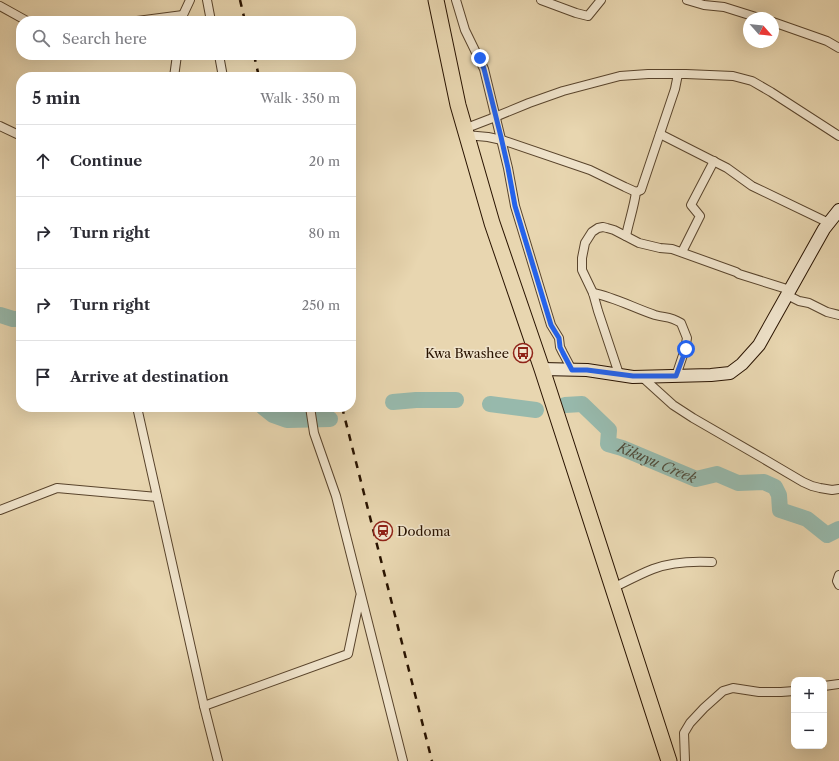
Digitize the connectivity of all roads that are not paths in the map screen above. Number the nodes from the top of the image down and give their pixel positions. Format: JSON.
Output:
{"nodes":[{"id":1,"x":190,"y":0,"type":"edge"},
{"id":2,"x":207,"y":0,"type":"edge"},
{"id":3,"x":436,"y":0,"type":"edge"},
{"id":4,"x":456,"y":0,"type":"edge"},
{"id":5,"x":541,"y":0,"type":"edge"},
{"id":6,"x":601,"y":0,"type":"edge"},
{"id":7,"x":687,"y":0,"type":"edge"},
{"id":8,"x":0,"y":6,"type":"edge"},
{"id":9,"x":743,"y":13,"type":"edge"},
{"id":10,"x":18,"y":16,"type":"edge"},
{"id":11,"x":183,"y":16,"type":"edge"},
{"id":12,"x":210,"y":16,"type":"edge"},
{"id":13,"x":779,"y":24,"type":"edge"},
{"id":14,"x":839,"y":48,"type":"edge"},
{"id":15,"x":176,"y":60,"type":"edge"},
{"id":16,"x":219,"y":60,"type":"edge"},
{"id":17,"x":175,"y":72,"type":"edge"},
{"id":18,"x":222,"y":72,"type":"edge"},
{"id":19,"x":678,"y":74,"type":"junction"},
{"id":20,"x":496,"y":116,"type":"junction"},
{"id":21,"x":0,"y":126,"type":"edge"},
{"id":22,"x":465,"y":132,"type":"junction"},
{"id":23,"x":16,"y":134,"type":"edge"},
{"id":24,"x":660,"y":134,"type":"junction"},
{"id":25,"x":839,"y":136,"type":"edge"},
{"id":26,"x":502,"y":140,"type":"junction"},
{"id":27,"x":714,"y":161,"type":"junction"},
{"id":28,"x":636,"y":192,"type":"junction"},
{"id":29,"x":839,"y":210,"type":"edge"},
{"id":30,"x":829,"y":223,"type":"junction"},
{"id":31,"x":626,"y":236,"type":"junction"},
{"id":32,"x":682,"y":252,"type":"junction"},
{"id":33,"x":593,"y":293,"type":"junction"},
{"id":34,"x":788,"y":293,"type":"junction"},
{"id":35,"x":839,"y":314,"type":"edge"},
{"id":36,"x":542,"y":369,"type":"junction"},
{"id":37,"x":572,"y":370,"type":"junction"},
{"id":38,"x":618,"y":374,"type":"junction"},
{"id":39,"x":641,"y":376,"type":"junction"},
{"id":40,"x":676,"y":376,"type":"junction"},
{"id":41,"x":138,"y":412,"type":"edge"},
{"id":42,"x":311,"y":412,"type":"edge"},
{"id":43,"x":839,"y":489,"type":"edge"},
{"id":44,"x":157,"y":497,"type":"junction"},
{"id":45,"x":0,"y":510,"type":"edge"},
{"id":46,"x":712,"y":562,"type":"dead end"},
{"id":47,"x":839,"y":575,"type":"edge"},
{"id":48,"x":839,"y":585,"type":"edge"},
{"id":49,"x":613,"y":588,"type":"junction"},
{"id":50,"x":361,"y":594,"type":"junction"},
{"id":51,"x":839,"y":684,"type":"edge"},
{"id":52,"x":827,"y":686,"type":"edge"},
{"id":53,"x":791,"y":691,"type":"edge"},
{"id":54,"x":204,"y":706,"type":"junction"},
{"id":55,"x":218,"y":761,"type":"edge"},
{"id":56,"x":403,"y":761,"type":"edge"},
{"id":57,"x":669,"y":761,"type":"edge"},
{"id":58,"x":685,"y":761,"type":"edge"}],
"edges":[{"from":1,"to":11,"type":"street"},
{"from":2,"to":12,"type":"street"},
{"from":3,"to":22,"type":"highway"},
{"from":4,"to":20,"type":"street"},
{"from":5,"to":6,"type":"street"},
{"from":7,"to":9,"type":"street"},
{"from":8,"to":10,"type":"street"},
{"from":13,"to":14,"type":"street"},
{"from":15,"to":17,"type":"street"},
{"from":16,"to":18,"type":"street"},
{"from":19,"to":20,"type":"street"},
{"from":19,"to":24,"type":"street"},
{"from":19,"to":25,"type":"street"},
{"from":20,"to":22,"type":"street"},
{"from":20,"to":26,"type":"street"},
{"from":21,"to":23,"type":"street"},
{"from":22,"to":26,"type":"street"},
{"from":22,"to":36,"type":"highway"},
{"from":24,"to":27,"type":"street"},
{"from":24,"to":28,"type":"street"},
{"from":26,"to":28,"type":"street"},
{"from":26,"to":37,"type":"street"},
{"from":27,"to":30,"type":"street"},
{"from":27,"to":32,"type":"street"},
{"from":28,"to":31,"type":"street"},
{"from":29,"to":30,"type":"street"},
{"from":30,"to":34,"type":"street"},
{"from":31,"to":32,"type":"street"},
{"from":31,"to":33,"type":"street"},
{"from":32,"to":34,"type":"street"},
{"from":33,"to":38,"type":"street"},
{"from":33,"to":40,"type":"street"},
{"from":34,"to":35,"type":"street"},
{"from":34,"to":40,"type":"street"},
{"from":36,"to":37,"type":"street"},
{"from":36,"to":49,"type":"highway"},
{"from":37,"to":38,"type":"street"},
{"from":38,"to":39,"type":"street"},
{"from":39,"to":40,"type":"street"},
{"from":39,"to":43,"type":"street"},
{"from":41,"to":44,"type":"street"},
{"from":42,"to":50,"type":"street"},
{"from":44,"to":45,"type":"street"},
{"from":44,"to":54,"type":"street"},
{"from":46,"to":49,"type":"street"},
{"from":47,"to":48,"type":"street"},
{"from":49,"to":57,"type":"highway"},
{"from":50,"to":54,"type":"street"},
{"from":50,"to":56,"type":"street"},
{"from":51,"to":52,"type":"street"},
{"from":53,"to":58,"type":"street"},
{"from":54,"to":55,"type":"street"}]}
